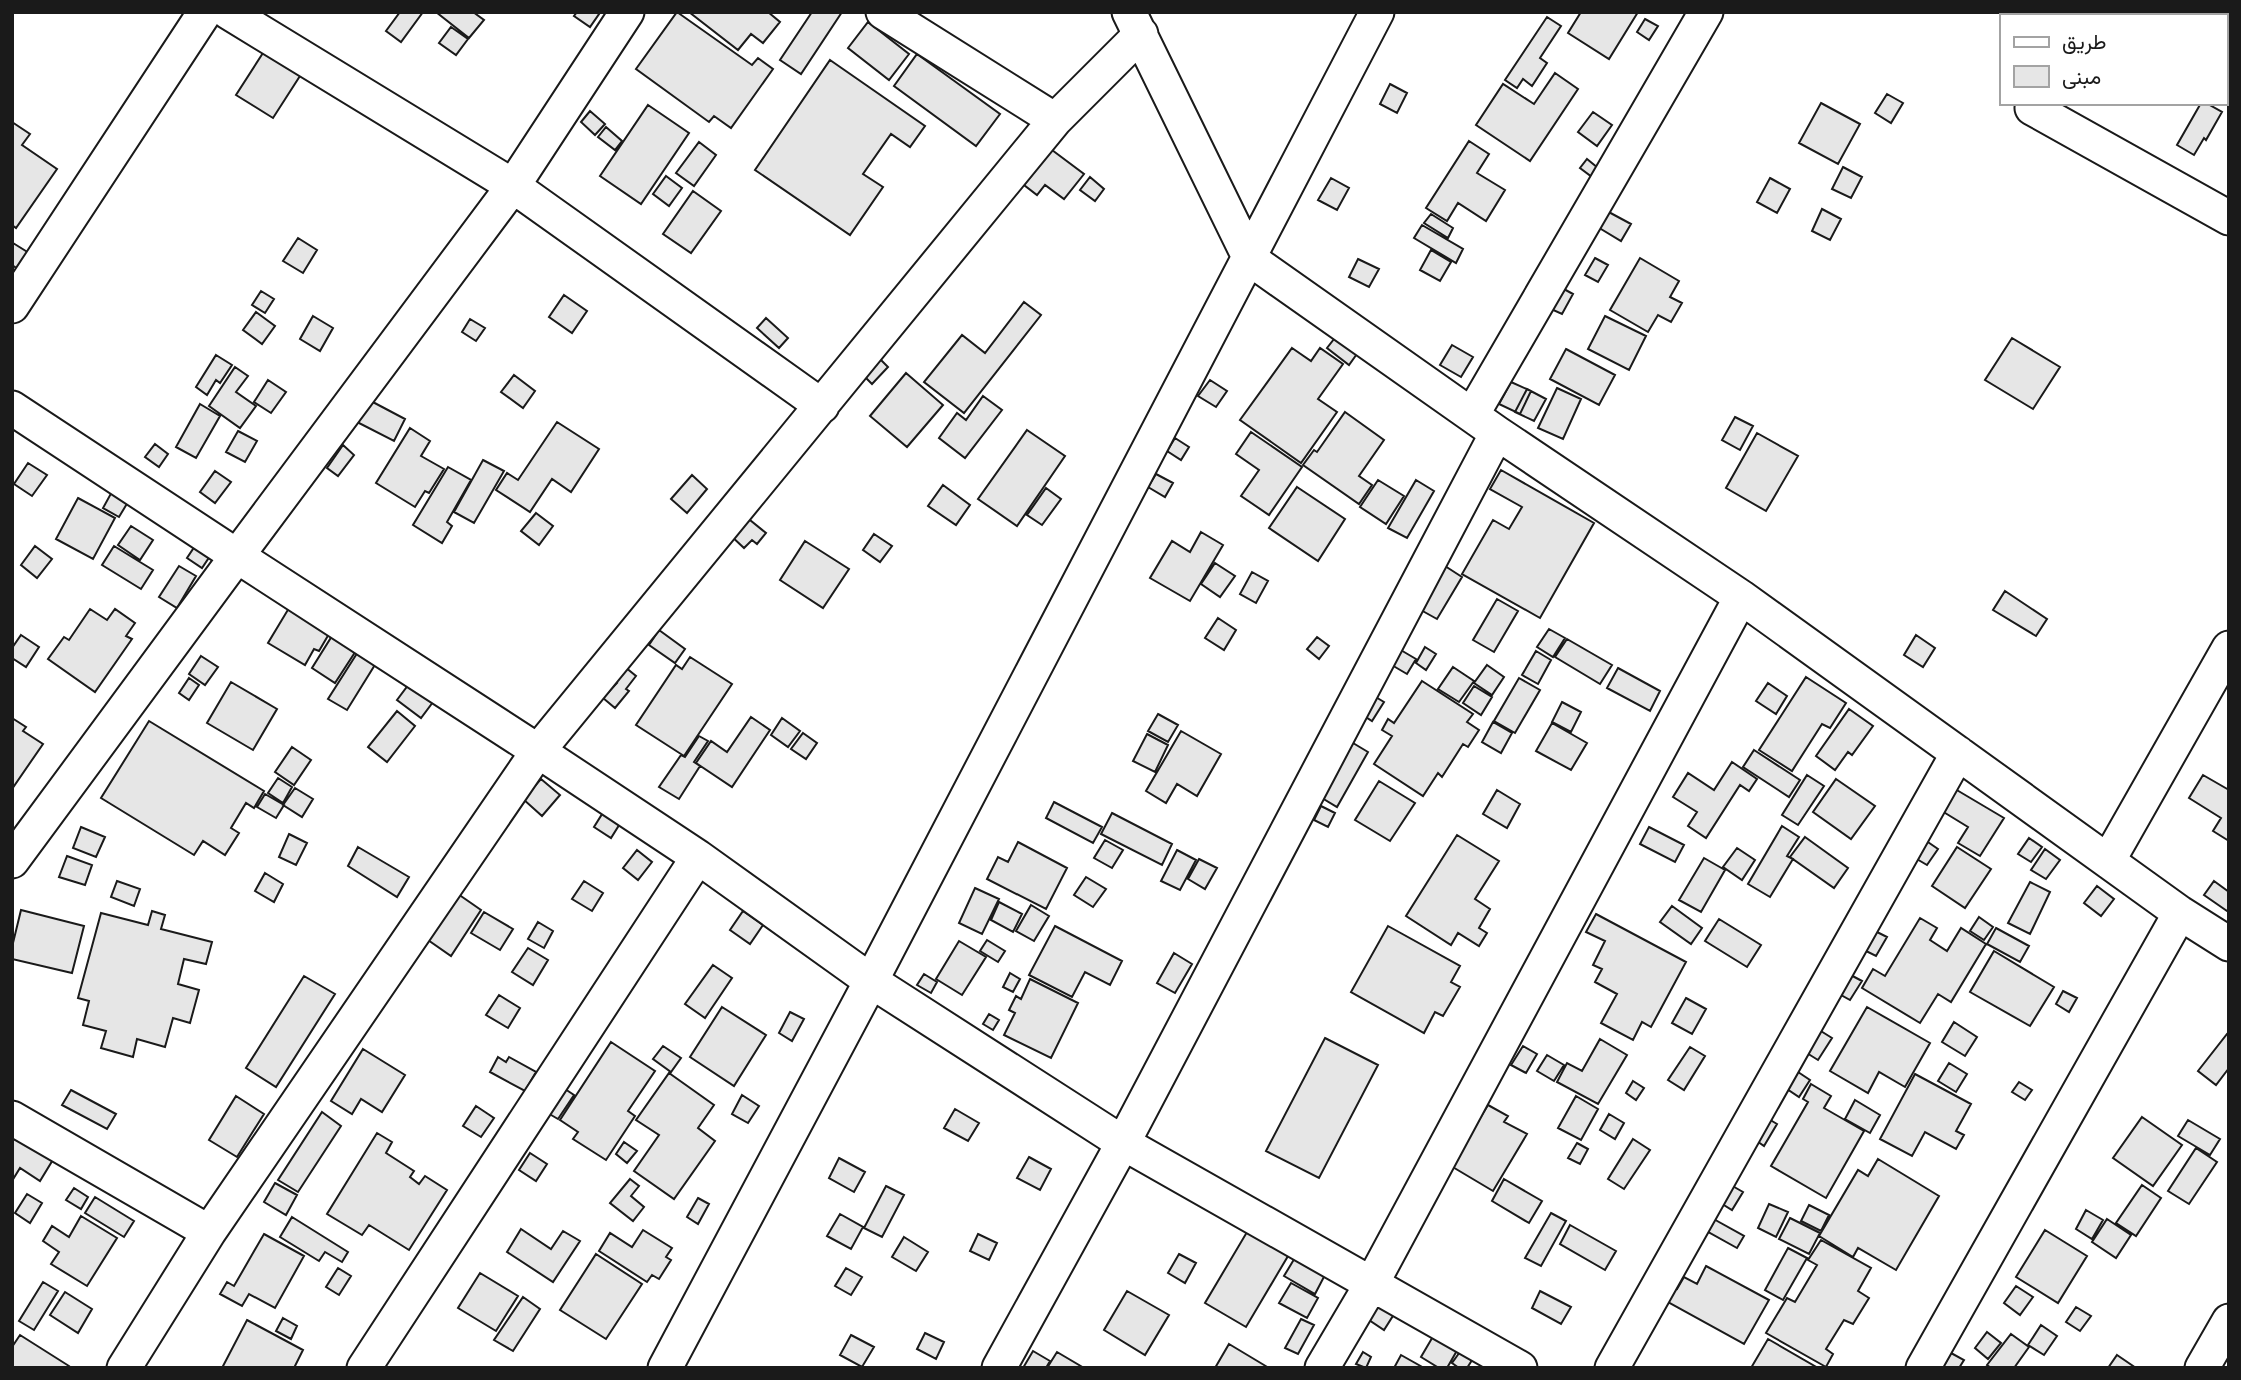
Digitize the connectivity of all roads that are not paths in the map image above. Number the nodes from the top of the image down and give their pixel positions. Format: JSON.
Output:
{"nodes":[{"id":1,"x":205,"y":12,"type":"edge"},
{"id":2,"x":228,"y":12,"type":"edge"},
{"id":3,"x":627,"y":12,"type":"edge"},
{"id":4,"x":883,"y":12,"type":"edge"},
{"id":5,"x":1377,"y":12,"type":"edge"},
{"id":6,"x":1706,"y":12,"type":"edge"},
{"id":7,"x":1135,"y":23,"type":"edge"},
{"id":8,"x":2033,"y":105,"type":"edge"},
{"id":9,"x":1055,"y":120,"type":"junction"},
{"id":10,"x":513,"y":186,"type":"junction"},
{"id":11,"x":2229,"y":218,"type":"edge"},
{"id":12,"x":1250,"y":259,"type":"junction"},
{"id":13,"x":12,"y":306,"type":"edge"},
{"id":14,"x":822,"y":406,"type":"junction"},
{"id":15,"x":12,"y":408,"type":"edge"},
{"id":16,"x":1485,"y":424,"type":"junction"},
{"id":17,"x":237,"y":556,"type":"junction"},
{"id":18,"x":1741,"y":597,"type":"junction"},
{"id":19,"x":2229,"y":648,"type":"edge"},
{"id":20,"x":538,"y":751,"type":"junction"},
{"id":21,"x":1958,"y":753,"type":"junction"},
{"id":22,"x":698,"y":857,"type":"junction"},
{"id":23,"x":12,"y":861,"type":"edge"},
{"id":24,"x":2108,"y":861,"type":"junction"},
{"id":25,"x":2180,"y":913,"type":"junction"},
{"id":26,"x":2229,"y":944,"type":"edge"},
{"id":27,"x":871,"y":981,"type":"junction"},
{"id":28,"x":12,"y":1118,"type":"edge"},
{"id":29,"x":1123,"y":1143,"type":"junction"},
{"id":30,"x":209,"y":1232,"type":"junction"},
{"id":31,"x":1371,"y":1285,"type":"junction"},
{"id":32,"x":2229,"y":1321,"type":"edge"},
{"id":33,"x":124,"y":1368,"type":"edge"},
{"id":34,"x":364,"y":1368,"type":"edge"},
{"id":35,"x":665,"y":1368,"type":"edge"},
{"id":36,"x":999,"y":1368,"type":"edge"},
{"id":37,"x":1322,"y":1368,"type":"edge"},
{"id":38,"x":1520,"y":1368,"type":"edge"},
{"id":39,"x":1612,"y":1368,"type":"edge"},
{"id":40,"x":1923,"y":1368,"type":"edge"},
{"id":41,"x":2203,"y":1368,"type":"edge"}],
"edges":[{"from":1,"to":13,"type":"street"},
{"from":2,"to":10,"type":"street"},
{"from":3,"to":10,"type":"street"},
{"from":4,"to":9,"type":"street"},
{"from":5,"to":12,"type":"street"},
{"from":6,"to":16,"type":"street"},
{"from":7,"to":9,"type":"street"},
{"from":7,"to":12,"type":"street"},
{"from":8,"to":11,"type":"street"},
{"from":9,"to":14,"type":"street"},
{"from":10,"to":14,"type":"street"},
{"from":10,"to":17,"type":"street"},
{"from":12,"to":16,"type":"street"},
{"from":12,"to":27,"type":"street"},
{"from":14,"to":20,"type":"street"},
{"from":15,"to":17,"type":"street"},
{"from":16,"to":18,"type":"street"},
{"from":16,"to":29,"type":"street"},
{"from":17,"to":20,"type":"street"},
{"from":17,"to":23,"type":"street"},
{"from":18,"to":21,"type":"street"},
{"from":18,"to":31,"type":"street"},
{"from":19,"to":24,"type":"street"},
{"from":20,"to":22,"type":"street"},
{"from":20,"to":30,"type":"street"},
{"from":21,"to":24,"type":"street"},
{"from":21,"to":39,"type":"street"},
{"from":22,"to":27,"type":"street"},
{"from":22,"to":34,"type":"street"},
{"from":24,"to":25,"type":"street"},
{"from":25,"to":26,"type":"street"},
{"from":25,"to":40,"type":"street"},
{"from":27,"to":29,"type":"street"},
{"from":27,"to":35,"type":"street"},
{"from":28,"to":30,"type":"street"},
{"from":29,"to":31,"type":"street"},
{"from":29,"to":36,"type":"street"},
{"from":30,"to":33,"type":"street"},
{"from":31,"to":37,"type":"street"},
{"from":31,"to":38,"type":"street"},
{"from":32,"to":41,"type":"street"}]}
